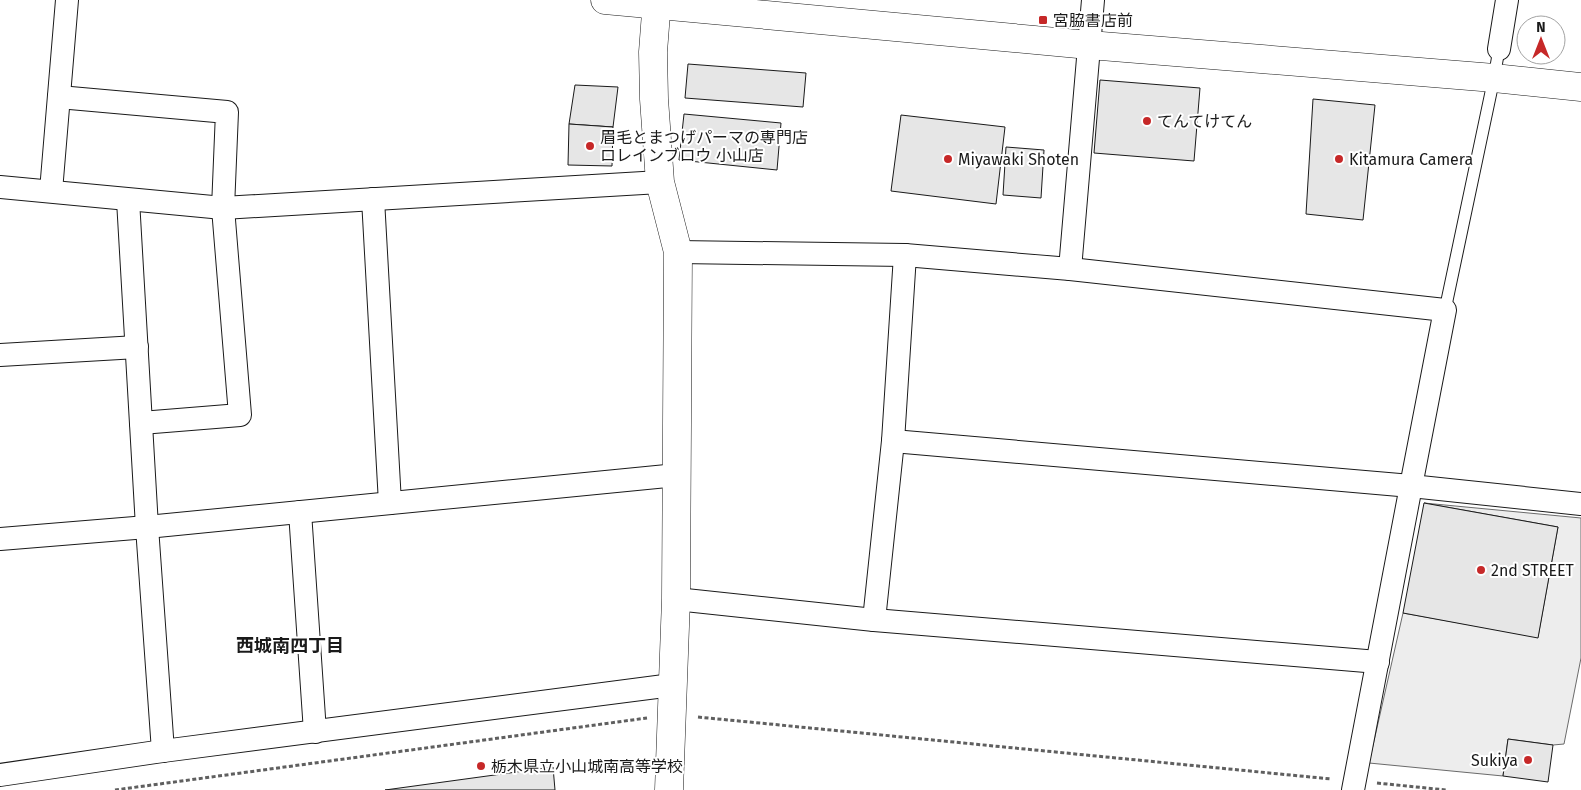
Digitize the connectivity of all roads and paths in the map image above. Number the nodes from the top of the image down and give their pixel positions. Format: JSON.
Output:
{"nodes":[{"id":1,"x":67,"y":0,"type":"edge"},
{"id":2,"x":604,"y":0,"type":"edge"},
{"id":3,"x":1093,"y":0,"type":"edge"},
{"id":4,"x":1507,"y":0,"type":"edge"},
{"id":5,"x":656,"y":2,"type":"edge"},
{"id":6,"x":1088,"y":45,"type":"junction"},
{"id":7,"x":1499,"y":49,"type":"joint"},
{"id":8,"x":1494,"y":78,"type":"junction"},
{"id":9,"x":1581,"y":87,"type":"edge"},
{"id":10,"x":59,"y":97,"type":"junction"},
{"id":11,"x":660,"y":182,"type":"junction"},
{"id":12,"x":0,"y":187,"type":"edge"},
{"id":13,"x":50,"y":191,"type":"junction"},
{"id":14,"x":373,"y":199,"type":"junction"},
{"id":15,"x":128,"y":200,"type":"junction"},
{"id":16,"x":223,"y":208,"type":"junction"},
{"id":17,"x":678,"y":252,"type":"junction"},
{"id":18,"x":905,"y":255,"type":"junction"},
{"id":19,"x":1070,"y":269,"type":"junction"},
{"id":20,"x":1446,"y":310,"type":"junction"},
{"id":21,"x":137,"y":346,"type":"junction"},
{"id":22,"x":0,"y":354,"type":"edge"},
{"id":23,"x":141,"y":423,"type":"junction"},
{"id":24,"x":893,"y":441,"type":"junction"},
{"id":25,"x":677,"y":475,"type":"junction"},
{"id":26,"x":1411,"y":486,"type":"junction"},
{"id":27,"x":390,"y":503,"type":"junction"},
{"id":28,"x":1581,"y":504,"type":"edge"},
{"id":29,"x":300,"y":512,"type":"junction"},
{"id":30,"x":147,"y":527,"type":"junction"},
{"id":31,"x":0,"y":539,"type":"edge"},
{"id":32,"x":676,"y":599,"type":"junction"},
{"id":33,"x":874,"y":620,"type":"junction"},
{"id":34,"x":1378,"y":662,"type":"junction"},
{"id":35,"x":672,"y":685,"type":"junction"},
{"id":36,"x":671,"y":714,"type":"junction"},
{"id":37,"x":315,"y":732,"type":"junction"},
{"id":38,"x":163,"y":751,"type":"junction"},
{"id":39,"x":0,"y":775,"type":"edge"},
{"id":40,"x":1354,"y":785,"type":"edge"},
{"id":41,"x":115,"y":790,"type":"edge"},
{"id":42,"x":669,"y":790,"type":"edge"},
{"id":43,"x":1446,"y":790,"type":"edge"}],
"edges":[{"from":1,"to":10,"type":"street"},
{"from":2,"to":5,"type":"street"},
{"from":3,"to":6,"type":"street"},
{"from":4,"to":7,"type":"street"},
{"from":5,"to":6,"type":"street"},
{"from":5,"to":11,"type":"street"},
{"from":6,"to":8,"type":"street"},
{"from":6,"to":19,"type":"street"},
{"from":7,"to":8,"type":"lane"},
{"from":8,"to":9,"type":"street"},
{"from":8,"to":20,"type":"lane"},
{"from":10,"to":13,"type":"street"},
{"from":10,"to":16,"type":"street"},
{"from":11,"to":14,"type":"street"},
{"from":11,"to":17,"type":"street"},
{"from":12,"to":13,"type":"street"},
{"from":13,"to":15,"type":"street"},
{"from":14,"to":16,"type":"street"},
{"from":14,"to":27,"type":"street"},
{"from":15,"to":16,"type":"street"},
{"from":15,"to":21,"type":"street"},
{"from":16,"to":23,"type":"street"},
{"from":17,"to":18,"type":"street"},
{"from":17,"to":25,"type":"street"},
{"from":18,"to":19,"type":"street"},
{"from":18,"to":24,"type":"street"},
{"from":19,"to":20,"type":"street"},
{"from":20,"to":26,"type":"street"},
{"from":21,"to":22,"type":"street"},
{"from":21,"to":23,"type":"street"},
{"from":23,"to":30,"type":"street"},
{"from":24,"to":26,"type":"street"},
{"from":24,"to":33,"type":"street"},
{"from":25,"to":27,"type":"street"},
{"from":25,"to":32,"type":"street"},
{"from":26,"to":28,"type":"street"},
{"from":26,"to":34,"type":"street"},
{"from":27,"to":29,"type":"street"},
{"from":29,"to":30,"type":"street"},
{"from":29,"to":37,"type":"street"},
{"from":30,"to":31,"type":"street"},
{"from":30,"to":38,"type":"street"},
{"from":32,"to":33,"type":"street"},
{"from":32,"to":35,"type":"street"},
{"from":33,"to":34,"type":"street"},
{"from":34,"to":40,"type":"street"},
{"from":35,"to":36,"type":"street"},
{"from":35,"to":37,"type":"street"},
{"from":36,"to":40,"type":"path"},
{"from":36,"to":41,"type":"path"},
{"from":36,"to":42,"type":"street"},
{"from":37,"to":38,"type":"street"},
{"from":38,"to":39,"type":"street"},
{"from":40,"to":43,"type":"path"}]}
